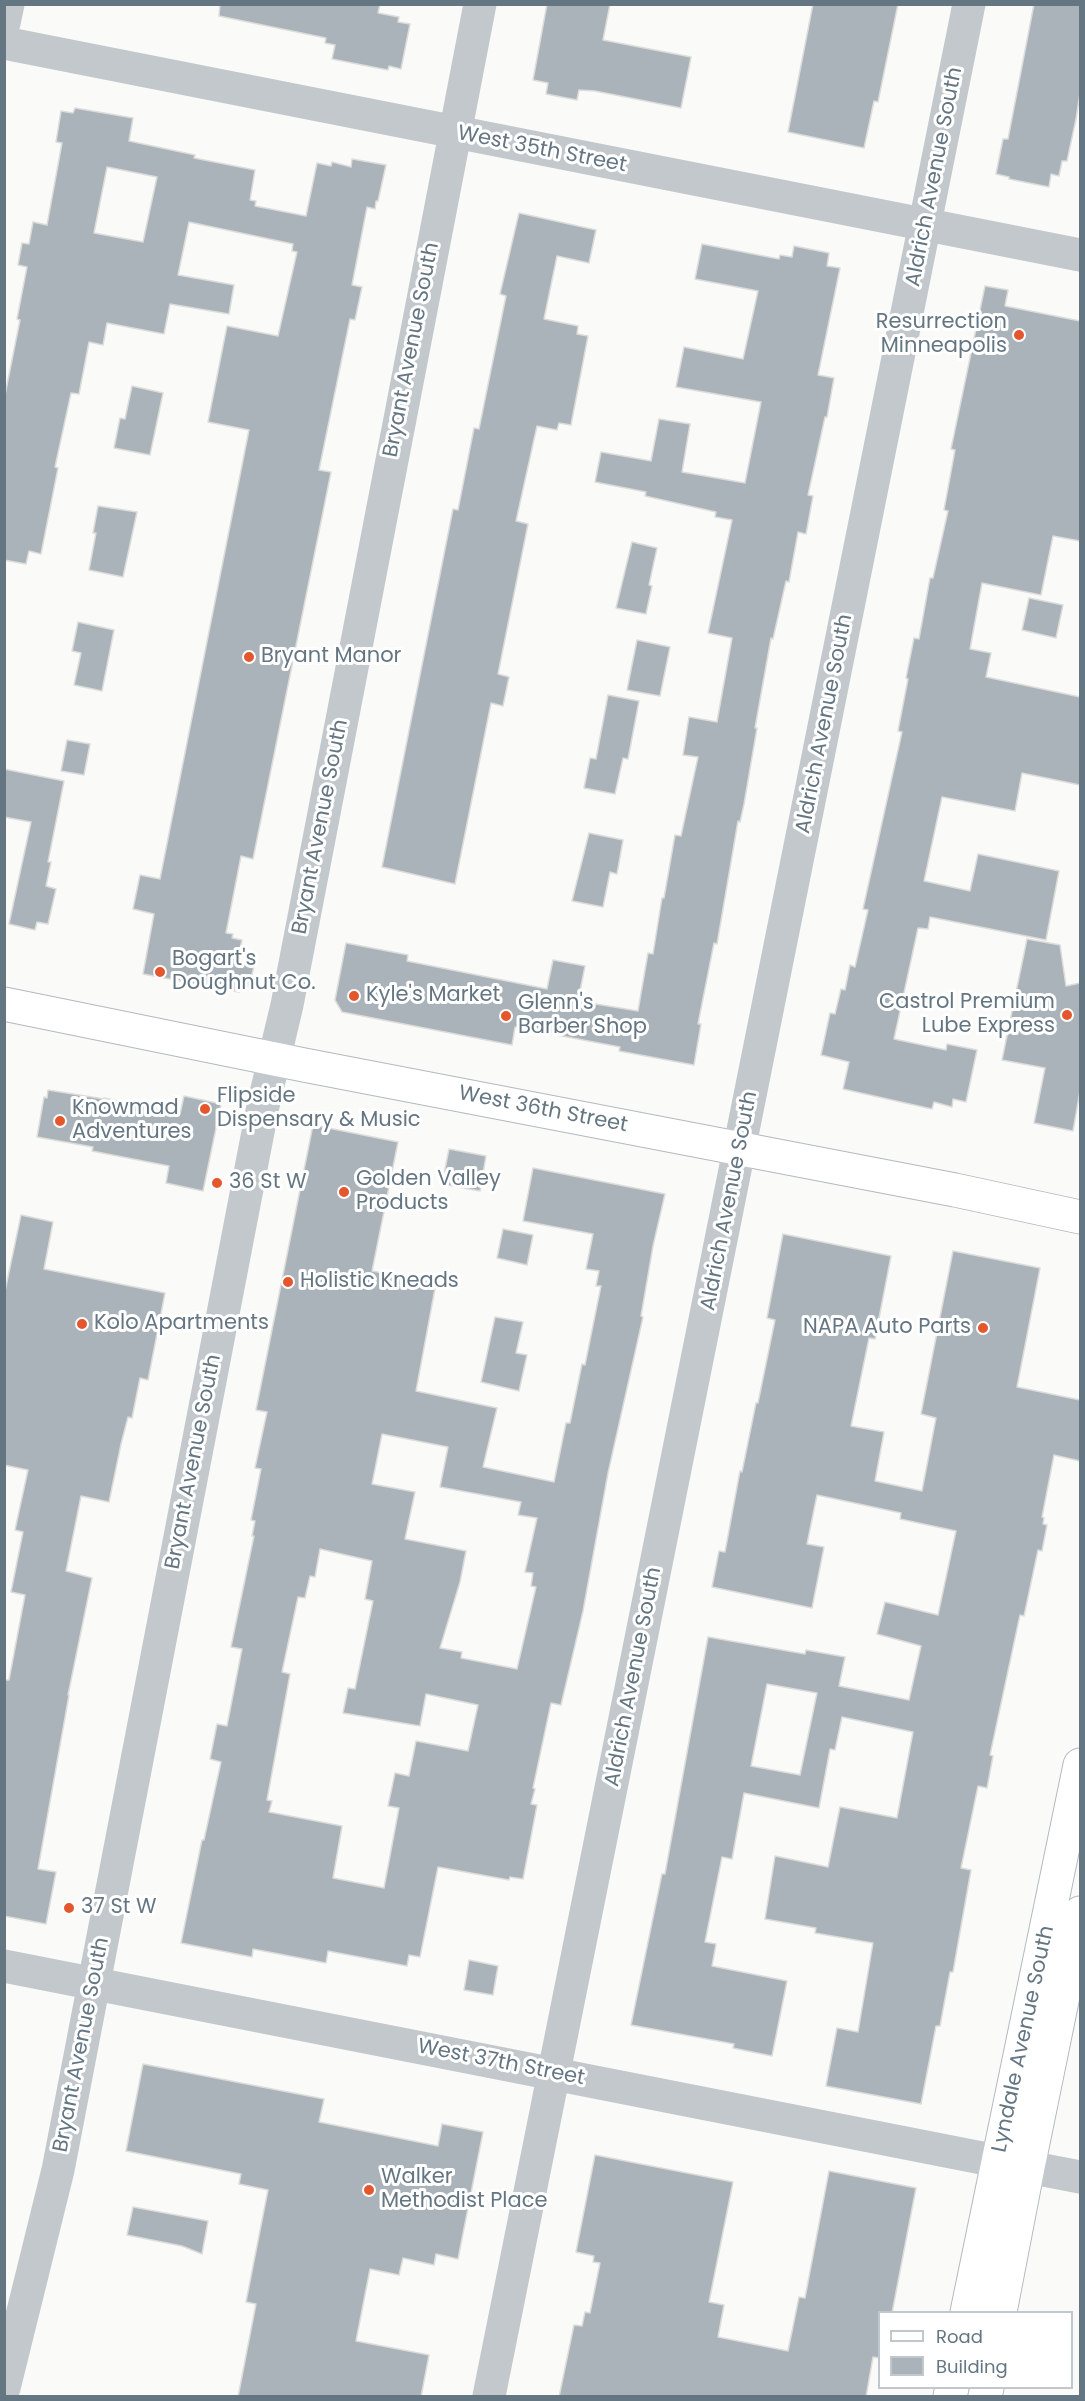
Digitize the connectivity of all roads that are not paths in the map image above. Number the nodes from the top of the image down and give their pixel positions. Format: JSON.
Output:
{"nodes":[{"id":1,"x":8,"y":4,"type":"edge"},
{"id":2,"x":480,"y":4,"type":"edge"},
{"id":3,"x":969,"y":4,"type":"edge"},
{"id":4,"x":4,"y":23,"type":"edge"},
{"id":5,"x":4,"y":43,"type":"edge"},
{"id":6,"x":454,"y":133,"type":"junction"},
{"id":7,"x":925,"y":225,"type":"junction"},
{"id":8,"x":1080,"y":255,"type":"edge"},
{"id":9,"x":4,"y":1004,"type":"edge"},
{"id":10,"x":274,"y":1059,"type":"junction"},
{"id":11,"x":740,"y":1150,"type":"junction"},
{"id":12,"x":1080,"y":1217,"type":"edge"},
{"id":13,"x":1080,"y":1765,"type":"edge"},
{"id":14,"x":1080,"y":1913,"type":"edge"},
{"id":15,"x":4,"y":1966,"type":"edge"},
{"id":16,"x":93,"y":1983,"type":"junction"},
{"id":17,"x":555,"y":2073,"type":"junction"},
{"id":18,"x":1012,"y":2164,"type":"junction"},
{"id":19,"x":1080,"y":2177,"type":"edge"},
{"id":20,"x":967,"y":2311,"type":"edge"},
{"id":21,"x":1000,"y":2311,"type":"edge"},
{"id":22,"x":4,"y":2388,"type":"edge"},
{"id":23,"x":489,"y":2397,"type":"edge"}],
"edges":[{"from":1,"to":4,"type":"street"},
{"from":2,"to":6,"type":"street","name":"Bryant Avenue South"},
{"from":3,"to":7,"type":"street","name":"Aldrich Avenue South"},
{"from":5,"to":6,"type":"street","name":"West 35th Street"},
{"from":6,"to":7,"type":"street","name":"West 35th Street"},
{"from":6,"to":10,"type":"street","name":"Bryant Avenue South"},
{"from":7,"to":8,"type":"street","name":"West 35th Street"},
{"from":7,"to":11,"type":"street","name":"Aldrich Avenue South"},
{"from":9,"to":10,"type":"street","name":"West 36th Street"},
{"from":10,"to":11,"type":"street","name":"West 36th Street"},
{"from":10,"to":16,"type":"street","name":"Bryant Avenue South"},
{"from":11,"to":12,"type":"street","name":"West 36th Street"},
{"from":11,"to":17,"type":"street","name":"Aldrich Avenue South"},
{"from":13,"to":18,"type":"street","name":"Lyndale Avenue South"},
{"from":14,"to":18,"type":"street","name":"Lyndale Avenue South"},
{"from":15,"to":16,"type":"street","name":"West 37th Street"},
{"from":16,"to":17,"type":"street","name":"West 37th Street"},
{"from":16,"to":22,"type":"street","name":"Bryant Avenue South"},
{"from":17,"to":18,"type":"street","name":"West 37th Street"},
{"from":17,"to":23,"type":"street","name":"Aldrich Avenue South"},
{"from":18,"to":19,"type":"street","name":"West 37th Street"},
{"from":18,"to":20,"type":"street","name":"Lyndale Avenue South"},
{"from":18,"to":21,"type":"street","name":"Lyndale Avenue South"}]}
